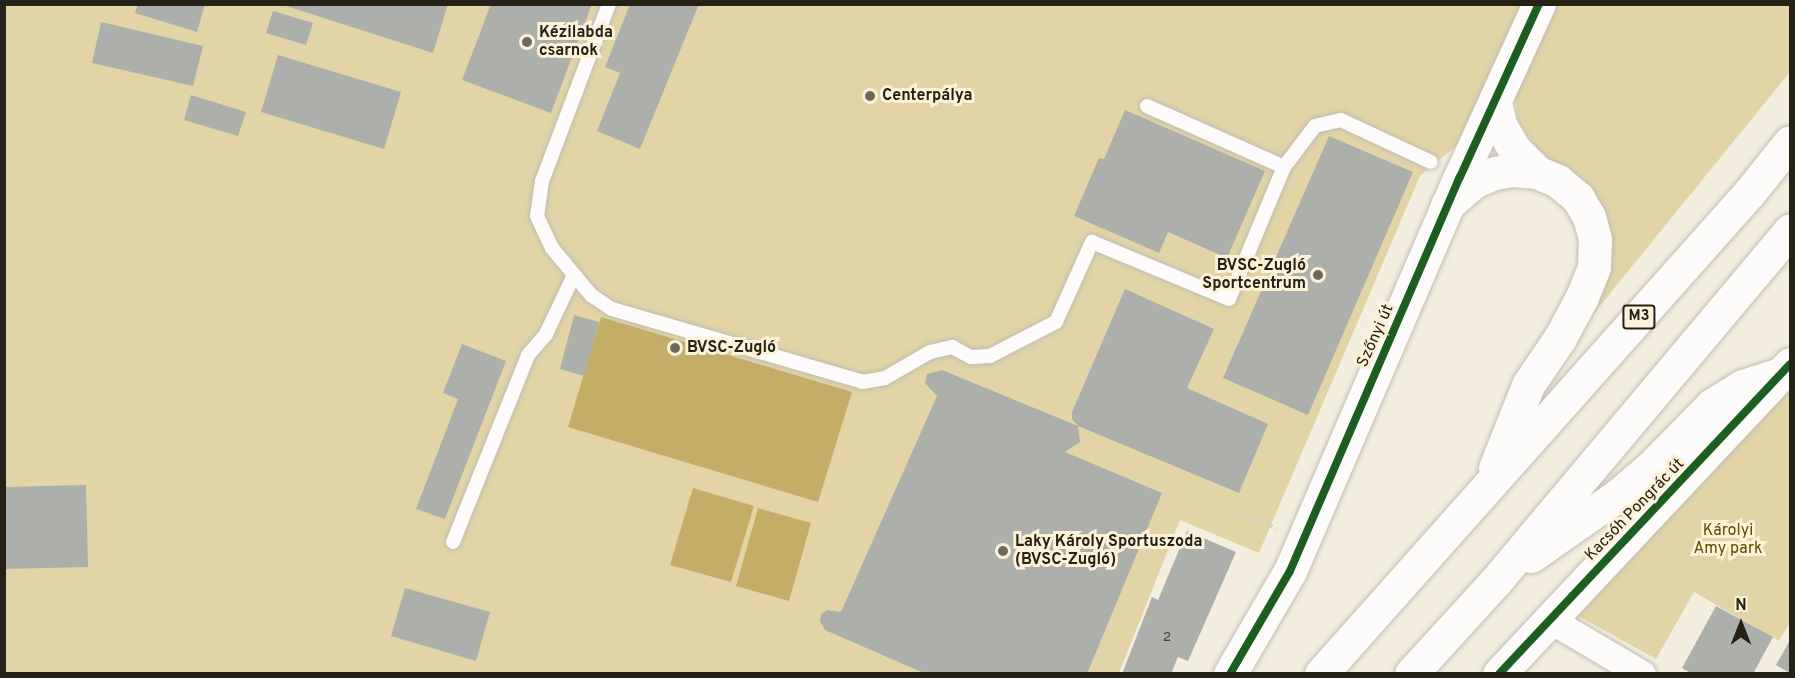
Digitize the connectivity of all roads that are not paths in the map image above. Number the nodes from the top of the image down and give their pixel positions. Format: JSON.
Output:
{"nodes":[{"id":1,"x":609,"y":4,"type":"edge"},
{"id":2,"x":1539,"y":4,"type":"edge"},
{"id":3,"x":1495,"y":102,"type":"junction"},
{"id":4,"x":1147,"y":106,"type":"dead end"},
{"id":5,"x":1791,"y":142,"type":"edge"},
{"id":6,"x":1431,"y":162,"type":"dead end"},
{"id":7,"x":1284,"y":167,"type":"junction"},
{"id":8,"x":1538,"y":172,"type":"junction"},
{"id":9,"x":1448,"y":205,"type":"junction"},
{"id":10,"x":1791,"y":230,"type":"edge"},
{"id":11,"x":574,"y":275,"type":"junction"},
{"id":12,"x":1789,"y":368,"type":"edge"},
{"id":13,"x":1486,"y":489,"type":"junction"},
{"id":14,"x":453,"y":542,"type":"dead end"},
{"id":15,"x":1495,"y":582,"type":"junction"},
{"id":16,"x":1549,"y":619,"type":"junction"},
{"id":17,"x":1230,"y":674,"type":"edge"},
{"id":18,"x":1321,"y":674,"type":"edge"},
{"id":19,"x":1411,"y":674,"type":"edge"},
{"id":20,"x":1499,"y":674,"type":"edge"},
{"id":21,"x":1642,"y":674,"type":"edge"}],
"edges":[{"from":1,"to":11,"type":"lane"},
{"from":2,"to":3,"type":"main road","name":"Szőnyi út"},
{"from":3,"to":8,"type":"main road"},
{"from":3,"to":9,"type":"main road","name":"Szőnyi út"},
{"from":4,"to":7,"type":"lane"},
{"from":5,"to":13,"type":"main road","number":"M3"},
{"from":6,"to":7,"type":"lane"},
{"from":7,"to":11,"type":"lane"},
{"from":8,"to":9,"type":"main road"},
{"from":8,"to":13,"type":"main road"},
{"from":9,"to":17,"type":"main road","name":"Szőnyi út"},
{"from":10,"to":15,"type":"main road"},
{"from":11,"to":14,"type":"lane"},
{"from":12,"to":15,"type":"main road"},
{"from":12,"to":16,"type":"main road","name":"Kacsóh Pongrác út"},
{"from":13,"to":18,"type":"main road","number":"M3"},
{"from":15,"to":19,"type":"main road"},
{"from":16,"to":20,"type":"main road","name":"Kacsóh Pongrác út"},
{"from":16,"to":21,"type":"street"}]}
